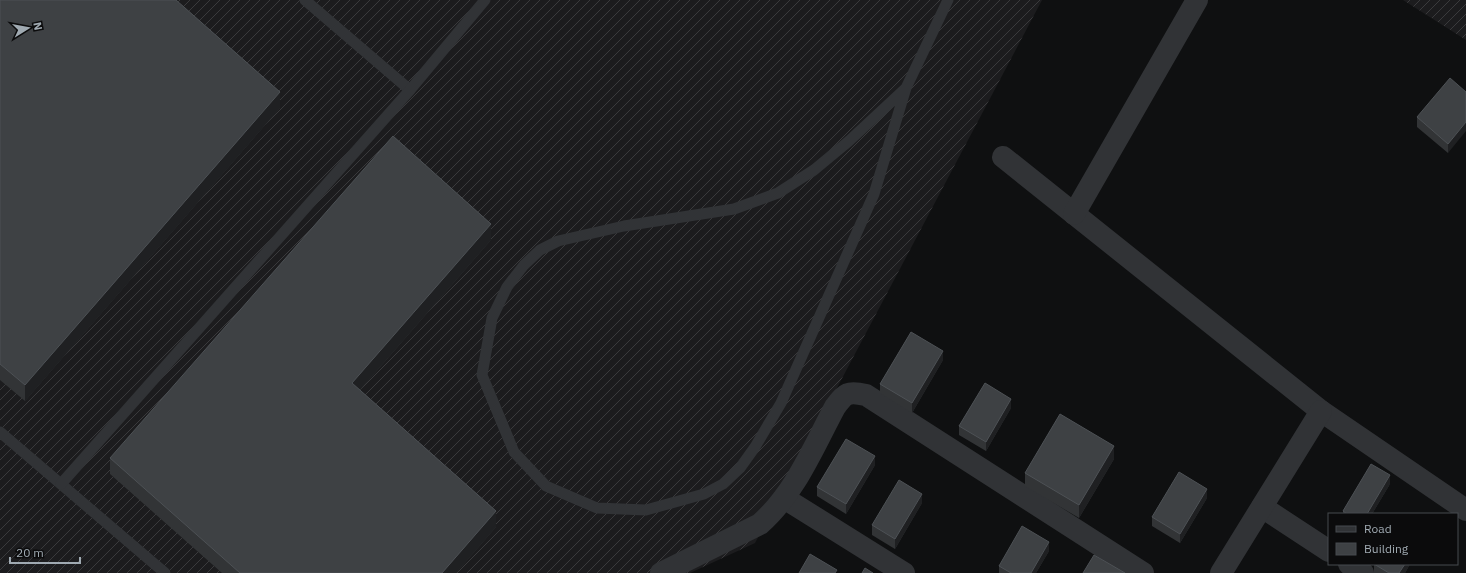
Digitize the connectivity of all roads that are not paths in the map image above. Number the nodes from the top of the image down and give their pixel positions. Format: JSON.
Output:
{"nodes":[{"id":1,"x":305,"y":0,"type":"edge"},
{"id":2,"x":485,"y":0,"type":"edge"},
{"id":3,"x":948,"y":0,"type":"edge"},
{"id":4,"x":1197,"y":0,"type":"edge"},
{"id":5,"x":906,"y":88,"type":"junction"},
{"id":6,"x":410,"y":90,"type":"junction"},
{"id":7,"x":1003,"y":158,"type":"dead end"},
{"id":8,"x":1074,"y":214,"type":"junction"},
{"id":9,"x":1321,"y":411,"type":"junction"},
{"id":10,"x":0,"y":432,"type":"edge"},
{"id":11,"x":61,"y":484,"type":"junction"},
{"id":12,"x":784,"y":498,"type":"junction"},
{"id":13,"x":1262,"y":507,"type":"junction"},
{"id":14,"x":1466,"y":510,"type":"edge"},
{"id":15,"x":1328,"y":550,"type":"edge"},
{"id":16,"x":1351,"y":565,"type":"edge"},
{"id":17,"x":674,"y":571,"type":"edge"},
{"id":18,"x":165,"y":573,"type":"edge"},
{"id":19,"x":904,"y":573,"type":"edge"},
{"id":20,"x":1143,"y":573,"type":"edge"},
{"id":21,"x":1221,"y":573,"type":"edge"},
{"id":22,"x":1363,"y":573,"type":"edge"}],
"edges":[{"from":1,"to":6,"type":"lane"},
{"from":2,"to":6,"type":"lane"},
{"from":3,"to":5,"type":"lane"},
{"from":4,"to":8,"type":"street"},
{"from":5,"to":5,"type":"lane"},
{"from":6,"to":11,"type":"lane"},
{"from":7,"to":8,"type":"street"},
{"from":8,"to":9,"type":"street"},
{"from":9,"to":13,"type":"street"},
{"from":9,"to":14,"type":"street"},
{"from":10,"to":11,"type":"lane"},
{"from":11,"to":18,"type":"lane"},
{"from":12,"to":17,"type":"street"},
{"from":12,"to":19,"type":"street"},
{"from":12,"to":20,"type":"street"},
{"from":13,"to":15,"type":"street"},
{"from":13,"to":21,"type":"street"},
{"from":16,"to":22,"type":"street"}]}
